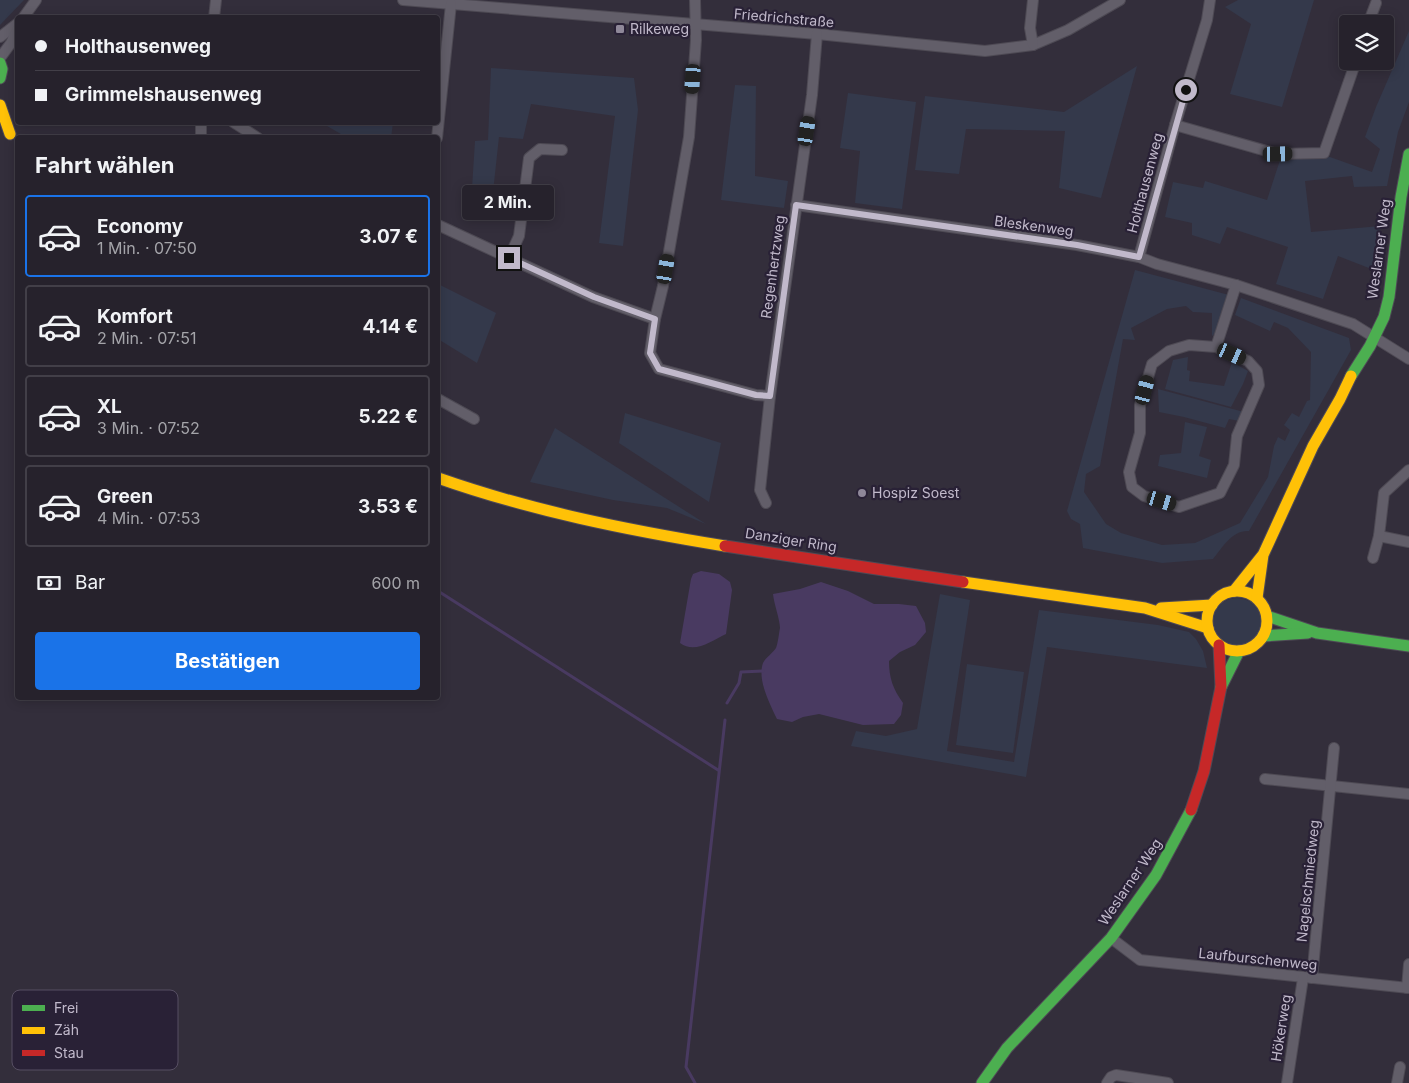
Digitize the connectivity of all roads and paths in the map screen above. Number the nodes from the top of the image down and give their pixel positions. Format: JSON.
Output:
{"nodes":[{"id":1,"x":36,"y":0,"type":"edge"},
{"id":2,"x":216,"y":0,"type":"edge"},
{"id":3,"x":403,"y":0,"type":"edge"},
{"id":4,"x":695,"y":0,"type":"edge"},
{"id":5,"x":1033,"y":0,"type":"edge"},
{"id":6,"x":1120,"y":0,"type":"edge"},
{"id":7,"x":1210,"y":0,"type":"edge"},
{"id":8,"x":1376,"y":3,"type":"dead end"},
{"id":9,"x":451,"y":4,"type":"junction"},
{"id":10,"x":25,"y":15,"type":"edge"},
{"id":11,"x":214,"y":15,"type":"edge"},
{"id":12,"x":1371,"y":15,"type":"edge"},
{"id":13,"x":695,"y":24,"type":"junction"},
{"id":14,"x":15,"y":25,"type":"edge"},
{"id":15,"x":15,"y":34,"type":"edge"},
{"id":16,"x":818,"y":34,"type":"junction"},
{"id":17,"x":0,"y":36,"type":"edge"},
{"id":18,"x":1033,"y":45,"type":"junction"},
{"id":19,"x":0,"y":58,"type":"edge"},
{"id":20,"x":0,"y":63,"type":"edge"},
{"id":21,"x":1353,"y":70,"type":"edge"},
{"id":22,"x":0,"y":78,"type":"edge"},
{"id":23,"x":0,"y":104,"type":"edge"},
{"id":24,"x":440,"y":117,"type":"edge"},
{"id":25,"x":0,"y":123,"type":"edge"},
{"id":26,"x":238,"y":125,"type":"edge"},
{"id":27,"x":1175,"y":125,"type":"junction"},
{"id":28,"x":10,"y":134,"type":"junction"},
{"id":29,"x":253,"y":135,"type":"edge"},
{"id":30,"x":15,"y":142,"type":"edge"},
{"id":31,"x":562,"y":150,"type":"dead end"},
{"id":32,"x":1409,"y":154,"type":"edge"},
{"id":33,"x":796,"y":205,"type":"junction"},
{"id":34,"x":440,"y":226,"type":"edge"},
{"id":35,"x":1139,"y":257,"type":"junction"},
{"id":36,"x":509,"y":258,"type":"junction"},
{"id":37,"x":1236,"y":286,"type":"junction"},
{"id":38,"x":655,"y":319,"type":"junction"},
{"id":39,"x":1372,"y":341,"type":"junction"},
{"id":40,"x":1216,"y":347,"type":"junction"},
{"id":41,"x":1409,"y":359,"type":"edge"},
{"id":42,"x":770,"y":396,"type":"junction"},
{"id":43,"x":440,"y":400,"type":"edge"},
{"id":44,"x":474,"y":420,"type":"dead end"},
{"id":45,"x":1409,"y":470,"type":"edge"},
{"id":46,"x":440,"y":479,"type":"edge"},
{"id":47,"x":766,"y":503,"type":"dead end"},
{"id":48,"x":1379,"y":536,"type":"junction"},
{"id":49,"x":1409,"y":542,"type":"edge"},
{"id":50,"x":1263,"y":555,"type":"junction"},
{"id":51,"x":1373,"y":558,"type":"dead end"},
{"id":52,"x":1234,"y":591,"type":"junction"},
{"id":53,"x":1256,"y":598,"type":"junction"},
{"id":54,"x":1212,"y":605,"type":"junction"},
{"id":55,"x":1144,"y":608,"type":"junction"},
{"id":56,"x":1267,"y":616,"type":"junction"},
{"id":57,"x":1208,"y":628,"type":"junction"},
{"id":58,"x":1317,"y":633,"type":"junction"},
{"id":59,"x":1263,"y":636,"type":"junction"},
{"id":60,"x":1219,"y":645,"type":"junction"},
{"id":61,"x":1409,"y":646,"type":"edge"},
{"id":62,"x":1239,"y":651,"type":"junction"},
{"id":63,"x":1221,"y":687,"type":"junction"},
{"id":64,"x":1334,"y":748,"type":"dead end"},
{"id":65,"x":1265,"y":779,"type":"dead end"},
{"id":66,"x":1331,"y":786,"type":"junction"},
{"id":67,"x":1409,"y":794,"type":"edge"},
{"id":68,"x":1111,"y":938,"type":"junction"},
{"id":69,"x":1409,"y":964,"type":"edge"},
{"id":70,"x":1308,"y":978,"type":"junction"},
{"id":71,"x":1408,"y":988,"type":"edge"},
{"id":72,"x":1400,"y":1068,"type":"dead end"},
{"id":73,"x":982,"y":1083,"type":"edge"},
{"id":74,"x":1107,"y":1083,"type":"edge"},
{"id":75,"x":1168,"y":1083,"type":"edge"},
{"id":76,"x":1286,"y":1083,"type":"edge"},
{"id":77,"x":1397,"y":1083,"type":"edge"}],
"edges":[{"from":1,"to":10,"type":"street"},
{"from":2,"to":11,"type":"street"},
{"from":3,"to":9,"type":"street","name":"Friedrichstraße"},
{"from":4,"to":13,"type":"street"},
{"from":5,"to":18,"type":"street"},
{"from":6,"to":18,"type":"street","name":"Friedrichstraße"},
{"from":7,"to":27,"type":"street","name":"Holthausenweg"},
{"from":8,"to":12,"type":"street"},
{"from":9,"to":13,"type":"street","name":"Friedrichstraße"},
{"from":9,"to":24,"type":"street"},
{"from":13,"to":16,"type":"street","name":"Friedrichstraße"},
{"from":13,"to":38,"type":"street"},
{"from":14,"to":17,"type":"street"},
{"from":15,"to":19,"type":"street"},
{"from":16,"to":18,"type":"street","name":"Friedrichstraße"},
{"from":16,"to":33,"type":"street","name":"Regenhertzweg"},
{"from":20,"to":22,"type":"main road"},
{"from":21,"to":27,"type":"street"},
{"from":23,"to":28,"type":"main road"},
{"from":25,"to":28,"type":"main road"},
{"from":26,"to":29,"type":"street"},
{"from":27,"to":35,"type":"street","name":"Holthausenweg"},
{"from":28,"to":30,"type":"main road"},
{"from":31,"to":36,"type":"street"},
{"from":32,"to":39,"type":"main road","name":"Weslarner Weg"},
{"from":33,"to":35,"type":"street","name":"Bleskenweg"},
{"from":33,"to":42,"type":"street","name":"Regenhertzweg"},
{"from":34,"to":36,"type":"street"},
{"from":35,"to":37,"type":"street","name":"Bleskenweg"},
{"from":36,"to":38,"type":"street"},
{"from":37,"to":39,"type":"street","name":"Bleskenweg"},
{"from":37,"to":40,"type":"street"},
{"from":38,"to":42,"type":"street"},
{"from":39,"to":41,"type":"street","name":"Bleskenweg"},
{"from":39,"to":50,"type":"main road","name":"Weslarner Weg"},
{"from":40,"to":40,"type":"street"},
{"from":42,"to":47,"type":"street","name":"Regenhertzweg"},
{"from":43,"to":44,"type":"street"},
{"from":45,"to":48,"type":"street"},
{"from":46,"to":55,"type":"main road","name":"Danziger Ring"},
{"from":48,"to":49,"type":"street"},
{"from":48,"to":51,"type":"street"},
{"from":50,"to":52,"type":"main road","name":"Weslarner Weg"},
{"from":50,"to":53,"type":"main road","name":"Weslarner Weg"},
{"from":52,"to":53,"type":"main road"},
{"from":52,"to":54,"type":"main road"},
{"from":53,"to":56,"type":"main road"},
{"from":54,"to":55,"type":"main road","name":"Danziger Ring"},
{"from":54,"to":57,"type":"main road"},
{"from":55,"to":57,"type":"main road","name":"Danziger Ring"},
{"from":56,"to":58,"type":"main road"},
{"from":56,"to":59,"type":"main road"},
{"from":57,"to":60,"type":"main road"},
{"from":58,"to":59,"type":"main road"},
{"from":58,"to":61,"type":"main road"},
{"from":59,"to":62,"type":"main road"},
{"from":60,"to":62,"type":"main road"},
{"from":60,"to":63,"type":"main road","name":"Weslarner Weg"},
{"from":62,"to":63,"type":"main road","name":"Weslarner Weg"},
{"from":63,"to":68,"type":"main road","name":"Weslarner Weg"},
{"from":64,"to":66,"type":"street","name":"Nagelschmiedweg"},
{"from":65,"to":66,"type":"street"},
{"from":66,"to":67,"type":"street"},
{"from":66,"to":70,"type":"street","name":"Nagelschmiedweg"},
{"from":68,"to":70,"type":"street","name":"Laufburschenweg"},
{"from":68,"to":73,"type":"main road","name":"Weslarner Weg"},
{"from":69,"to":71,"type":"street"},
{"from":70,"to":71,"type":"street","name":"Laufburschenweg"},
{"from":70,"to":76,"type":"street","name":"Hökerweg"},
{"from":72,"to":77,"type":"street"},
{"from":74,"to":75,"type":"street"}]}
